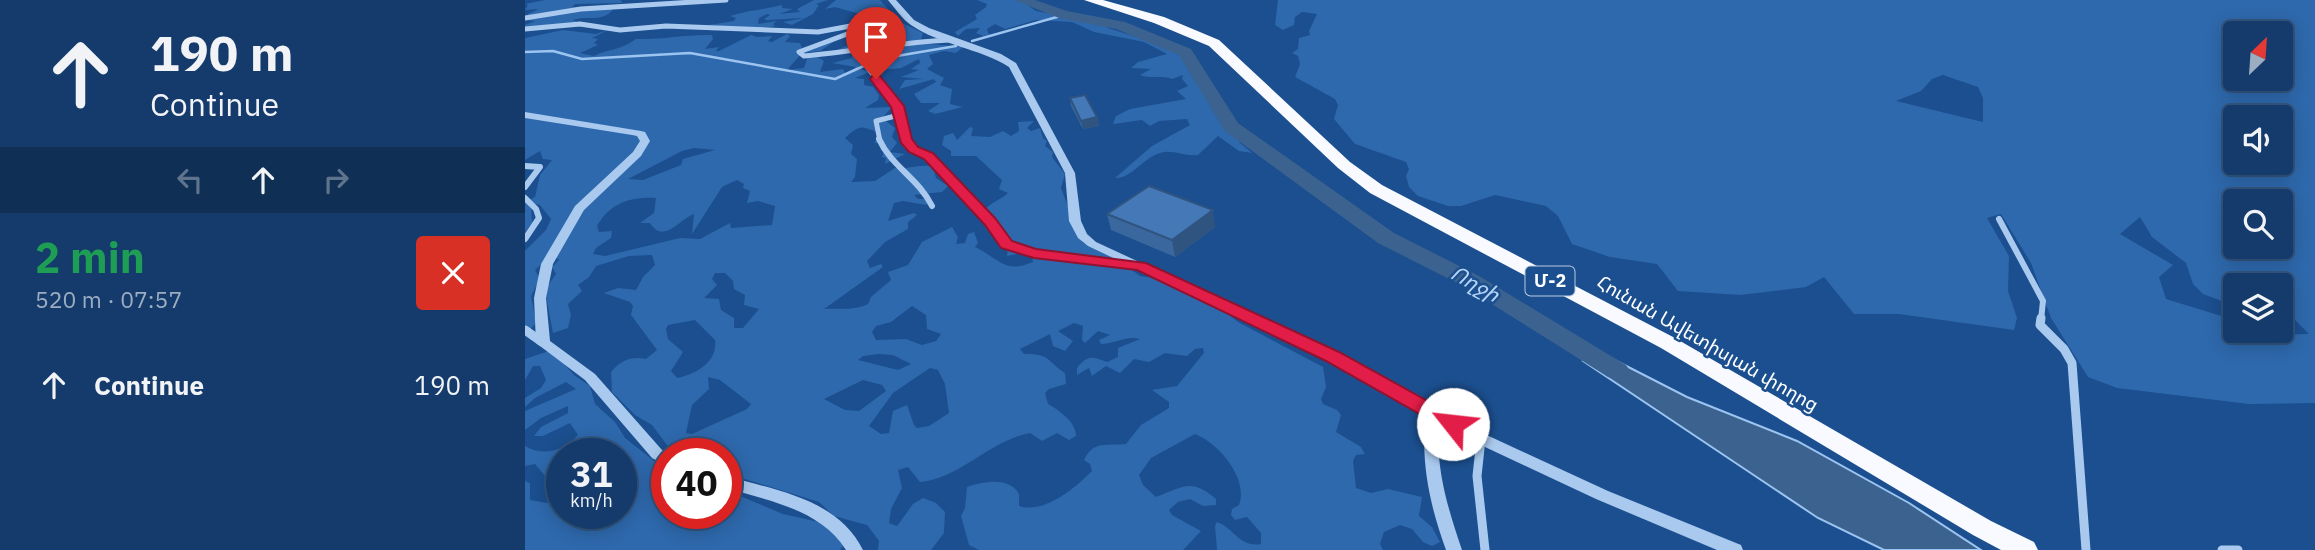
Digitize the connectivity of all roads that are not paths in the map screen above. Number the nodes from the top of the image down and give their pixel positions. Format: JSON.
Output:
{"nodes":[{"id":1,"x":726,"y":0,"type":"edge"},
{"id":2,"x":892,"y":0,"type":"edge"},
{"id":3,"x":1090,"y":0,"type":"edge"},
{"id":4,"x":525,"y":18,"type":"edge"},
{"id":5,"x":525,"y":29,"type":"edge"},
{"id":6,"x":951,"y":40,"type":"junction"},
{"id":7,"x":855,"y":51,"type":"junction"},
{"id":8,"x":525,"y":115,"type":"edge"},
{"id":9,"x":899,"y":115,"type":"junction"},
{"id":10,"x":525,"y":166,"type":"edge"},
{"id":11,"x":525,"y":187,"type":"edge"},
{"id":12,"x":525,"y":198,"type":"edge"},
{"id":13,"x":932,"y":206,"type":"dead end"},
{"id":14,"x":1999,"y":219,"type":"dead end"},
{"id":15,"x":525,"y":239,"type":"edge"},
{"id":16,"x":1140,"y":266,"type":"junction"},
{"id":17,"x":525,"y":330,"type":"edge"},
{"id":18,"x":543,"y":343,"type":"junction"},
{"id":19,"x":1433,"y":414,"type":"junction"},
{"id":20,"x":1481,"y":439,"type":"junction"},
{"id":21,"x":651,"y":447,"type":"edge"},
{"id":22,"x":742,"y":487,"type":"edge"},
{"id":23,"x":855,"y":550,"type":"edge"},
{"id":24,"x":1454,"y":550,"type":"edge"},
{"id":25,"x":1485,"y":550,"type":"edge"},
{"id":26,"x":1735,"y":550,"type":"edge"},
{"id":27,"x":2025,"y":550,"type":"edge"},
{"id":28,"x":2086,"y":550,"type":"edge"},
{"id":29,"x":2223,"y":550,"type":"edge"},
{"id":30,"x":2238,"y":550,"type":"edge"}],
"edges":[{"from":1,"to":4,"type":"street"},
{"from":2,"to":6,"type":"street"},
{"from":3,"to":27,"type":"highway","name":"Հունան Ավետիսյան փողոց","number":"Մ-2"},
{"from":5,"to":7,"type":"street"},
{"from":6,"to":7,"type":"street"},
{"from":6,"to":16,"type":"street"},
{"from":7,"to":9,"type":"street"},
{"from":8,"to":18,"type":"street"},
{"from":9,"to":13,"type":"street"},
{"from":9,"to":16,"type":"street"},
{"from":10,"to":11,"type":"street"},
{"from":12,"to":15,"type":"street"},
{"from":14,"to":28,"type":"street"},
{"from":16,"to":19,"type":"street"},
{"from":17,"to":18,"type":"street"},
{"from":18,"to":21,"type":"street"},
{"from":19,"to":20,"type":"street"},
{"from":19,"to":24,"type":"street"},
{"from":20,"to":25,"type":"street"},
{"from":20,"to":26,"type":"street"},
{"from":22,"to":23,"type":"street"},
{"from":29,"to":30,"type":"street"}]}
